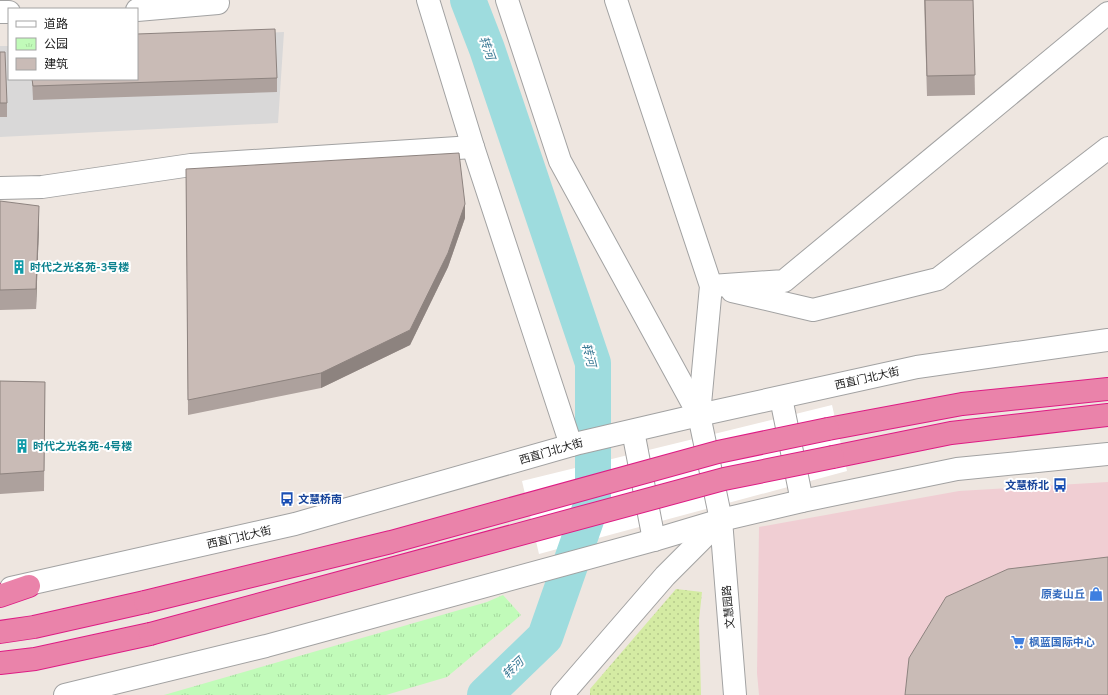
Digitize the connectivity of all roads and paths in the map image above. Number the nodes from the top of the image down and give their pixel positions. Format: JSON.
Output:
{"nodes":[{"id":1,"x":428,"y":0,"type":"edge"},
{"id":2,"x":507,"y":0,"type":"edge"},
{"id":3,"x":616,"y":0,"type":"edge"},
{"id":4,"x":218,"y":3,"type":"dead end"},
{"id":5,"x":138,"y":10,"type":"edge"},
{"id":6,"x":1108,"y":13,"type":"edge"},
{"id":7,"x":473,"y":147,"type":"junction"},
{"id":8,"x":1108,"y":148,"type":"edge"},
{"id":9,"x":0,"y":188,"type":"edge"},
{"id":10,"x":711,"y":286,"type":"junction"},
{"id":11,"x":1108,"y":340,"type":"edge"},
{"id":12,"x":1108,"y":389,"type":"edge"},
{"id":13,"x":781,"y":398,"type":"junction"},
{"id":14,"x":699,"y":415,"type":"junction"},
{"id":15,"x":1108,"y":415,"type":"edge"},
{"id":16,"x":637,"y":430,"type":"junction"},
{"id":17,"x":575,"y":444,"type":"junction"},
{"id":18,"x":1108,"y":454,"type":"edge"},
{"id":19,"x":802,"y":501,"type":"junction"},
{"id":20,"x":721,"y":520,"type":"junction"},
{"id":21,"x":645,"y":542,"type":"junction"},
{"id":22,"x":28,"y":586,"type":"junction"},
{"id":23,"x":0,"y":590,"type":"edge"},
{"id":24,"x":0,"y":596,"type":"edge"},
{"id":25,"x":0,"y":632,"type":"edge"},
{"id":26,"x":0,"y":663,"type":"edge"},
{"id":27,"x":65,"y":695,"type":"edge"},
{"id":28,"x":562,"y":695,"type":"edge"},
{"id":29,"x":735,"y":695,"type":"edge"}],
"edges":[{"from":1,"to":7,"type":"street"},
{"from":2,"to":14,"type":"street"},
{"from":3,"to":10,"type":"street"},
{"from":4,"to":5,"type":"street"},
{"from":6,"to":10,"type":"street"},
{"from":7,"to":9,"type":"street"},
{"from":7,"to":17,"type":"street"},
{"from":8,"to":10,"type":"street"},
{"from":10,"to":14,"type":"street"},
{"from":11,"to":13,"type":"street","name":"西直门北大街"},
{"from":12,"to":25,"type":"highway","bridge":true},
{"from":13,"to":14,"type":"street","name":"西直门北大街"},
{"from":13,"to":19,"type":"street"},
{"from":14,"to":16,"type":"street","name":"西直门北大街"},
{"from":14,"to":20,"type":"street","name":"文慧园路"},
{"from":15,"to":26,"type":"highway","bridge":true},
{"from":16,"to":17,"type":"street","name":"西直门北大街"},
{"from":16,"to":21,"type":"street"},
{"from":17,"to":22,"type":"street","name":"西直门北大街"},
{"from":18,"to":19,"type":"street"},
{"from":19,"to":20,"type":"street"},
{"from":20,"to":21,"type":"street"},
{"from":20,"to":28,"type":"street"},
{"from":20,"to":29,"type":"street","name":"文慧园路"},
{"from":21,"to":27,"type":"street"},
{"from":22,"to":23,"type":"street","name":"西直门北大街"},
{"from":22,"to":24,"type":"highway"}]}
